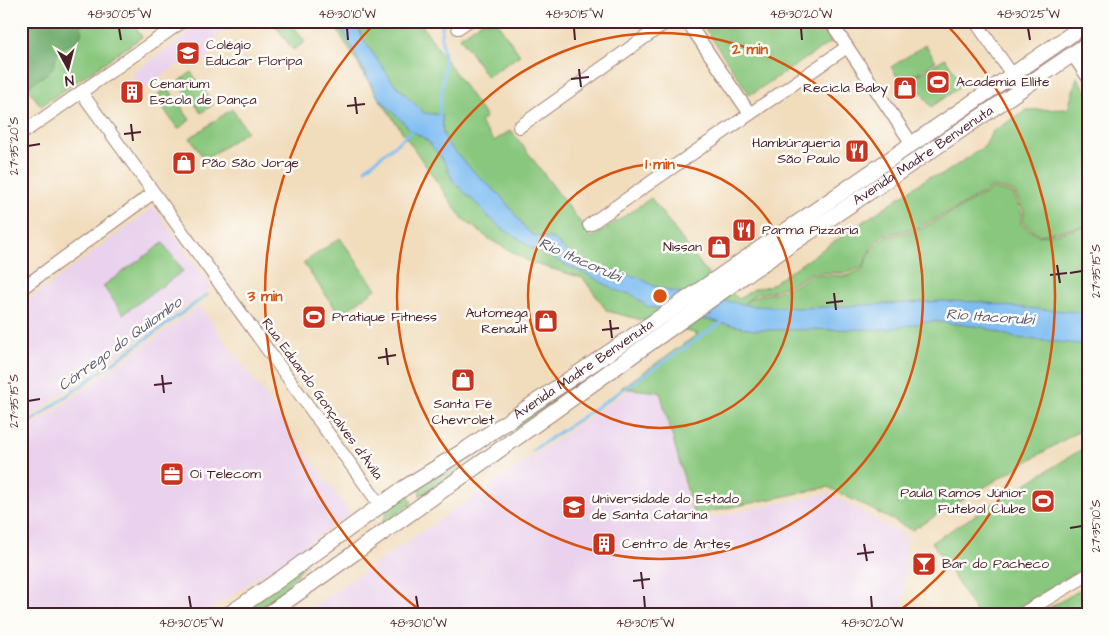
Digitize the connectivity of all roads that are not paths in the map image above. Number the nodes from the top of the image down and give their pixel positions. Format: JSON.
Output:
{"nodes":[{"id":1,"x":183,"y":21,"type":"edge"},
{"id":2,"x":668,"y":21,"type":"edge"},
{"id":3,"x":687,"y":21,"type":"edge"},
{"id":4,"x":830,"y":21,"type":"edge"},
{"id":5,"x":975,"y":21,"type":"edge"},
{"id":6,"x":1089,"y":22,"type":"edge"},
{"id":7,"x":1089,"y":43,"type":"edge"},
{"id":8,"x":847,"y":47,"type":"junction"},
{"id":9,"x":1072,"y":54,"type":"junction"},
{"id":10,"x":1012,"y":75,"type":"junction"},
{"id":11,"x":1089,"y":79,"type":"edge"},
{"id":12,"x":1022,"y":88,"type":"junction"},
{"id":13,"x":80,"y":92,"type":"junction"},
{"id":14,"x":750,"y":114,"type":"junction"},
{"id":15,"x":519,"y":127,"type":"dead end"},
{"id":16,"x":21,"y":134,"type":"edge"},
{"id":17,"x":912,"y":144,"type":"junction"},
{"id":18,"x":920,"y":158,"type":"junction"},
{"id":19,"x":153,"y":193,"type":"junction"},
{"id":20,"x":589,"y":225,"type":"dead end"},
{"id":21,"x":21,"y":289,"type":"edge"},
{"id":22,"x":416,"y":480,"type":"junction"},
{"id":23,"x":380,"y":505,"type":"junction"},
{"id":24,"x":422,"y":505,"type":"junction"},
{"id":25,"x":368,"y":543,"type":"junction"},
{"id":26,"x":1089,"y":574,"type":"edge"},
{"id":27,"x":228,"y":615,"type":"edge"},
{"id":28,"x":267,"y":615,"type":"edge"},
{"id":29,"x":1020,"y":615,"type":"edge"}],
"edges":[{"from":1,"to":13,"type":"street"},
{"from":2,"to":15,"type":"street"},
{"from":3,"to":14,"type":"street"},
{"from":4,"to":8,"type":"street"},
{"from":5,"to":10,"type":"street"},
{"from":6,"to":10,"type":"main road","name":"Avenida Madre Benvenuta"},
{"from":7,"to":9,"type":"main road","name":"Avenida Madre Benvenuta"},
{"from":8,"to":14,"type":"street"},
{"from":8,"to":17,"type":"street"},
{"from":9,"to":11,"type":"street"},
{"from":9,"to":12,"type":"main road","name":"Avenida Madre Benvenuta"},
{"from":10,"to":12,"type":"street"},
{"from":10,"to":17,"type":"main road","name":"Avenida Madre Benvenuta"},
{"from":12,"to":18,"type":"main road","name":"Avenida Madre Benvenuta"},
{"from":13,"to":16,"type":"street"},
{"from":13,"to":19,"type":"street","name":"Rua Eduardo Gonçalves d'Ávila"},
{"from":14,"to":20,"type":"street"},
{"from":17,"to":18,"type":"main road"},
{"from":17,"to":22,"type":"main road","name":"Avenida Madre Benvenuta"},
{"from":18,"to":24,"type":"main road","name":"Avenida Madre Benvenuta"},
{"from":19,"to":21,"type":"street"},
{"from":19,"to":23,"type":"street","name":"Rua Eduardo Gonçalves d'Ávila"},
{"from":22,"to":23,"type":"main road","name":"Avenida Madre Benvenuta"},
{"from":22,"to":24,"type":"main road"},
{"from":23,"to":25,"type":"main road"},
{"from":23,"to":27,"type":"main road","name":"Avenida Madre Benvenuta"},
{"from":24,"to":25,"type":"main road","name":"Avenida Madre Benvenuta"},
{"from":25,"to":28,"type":"main road","name":"Avenida Madre Benvenuta"},
{"from":26,"to":29,"type":"street"}]}
